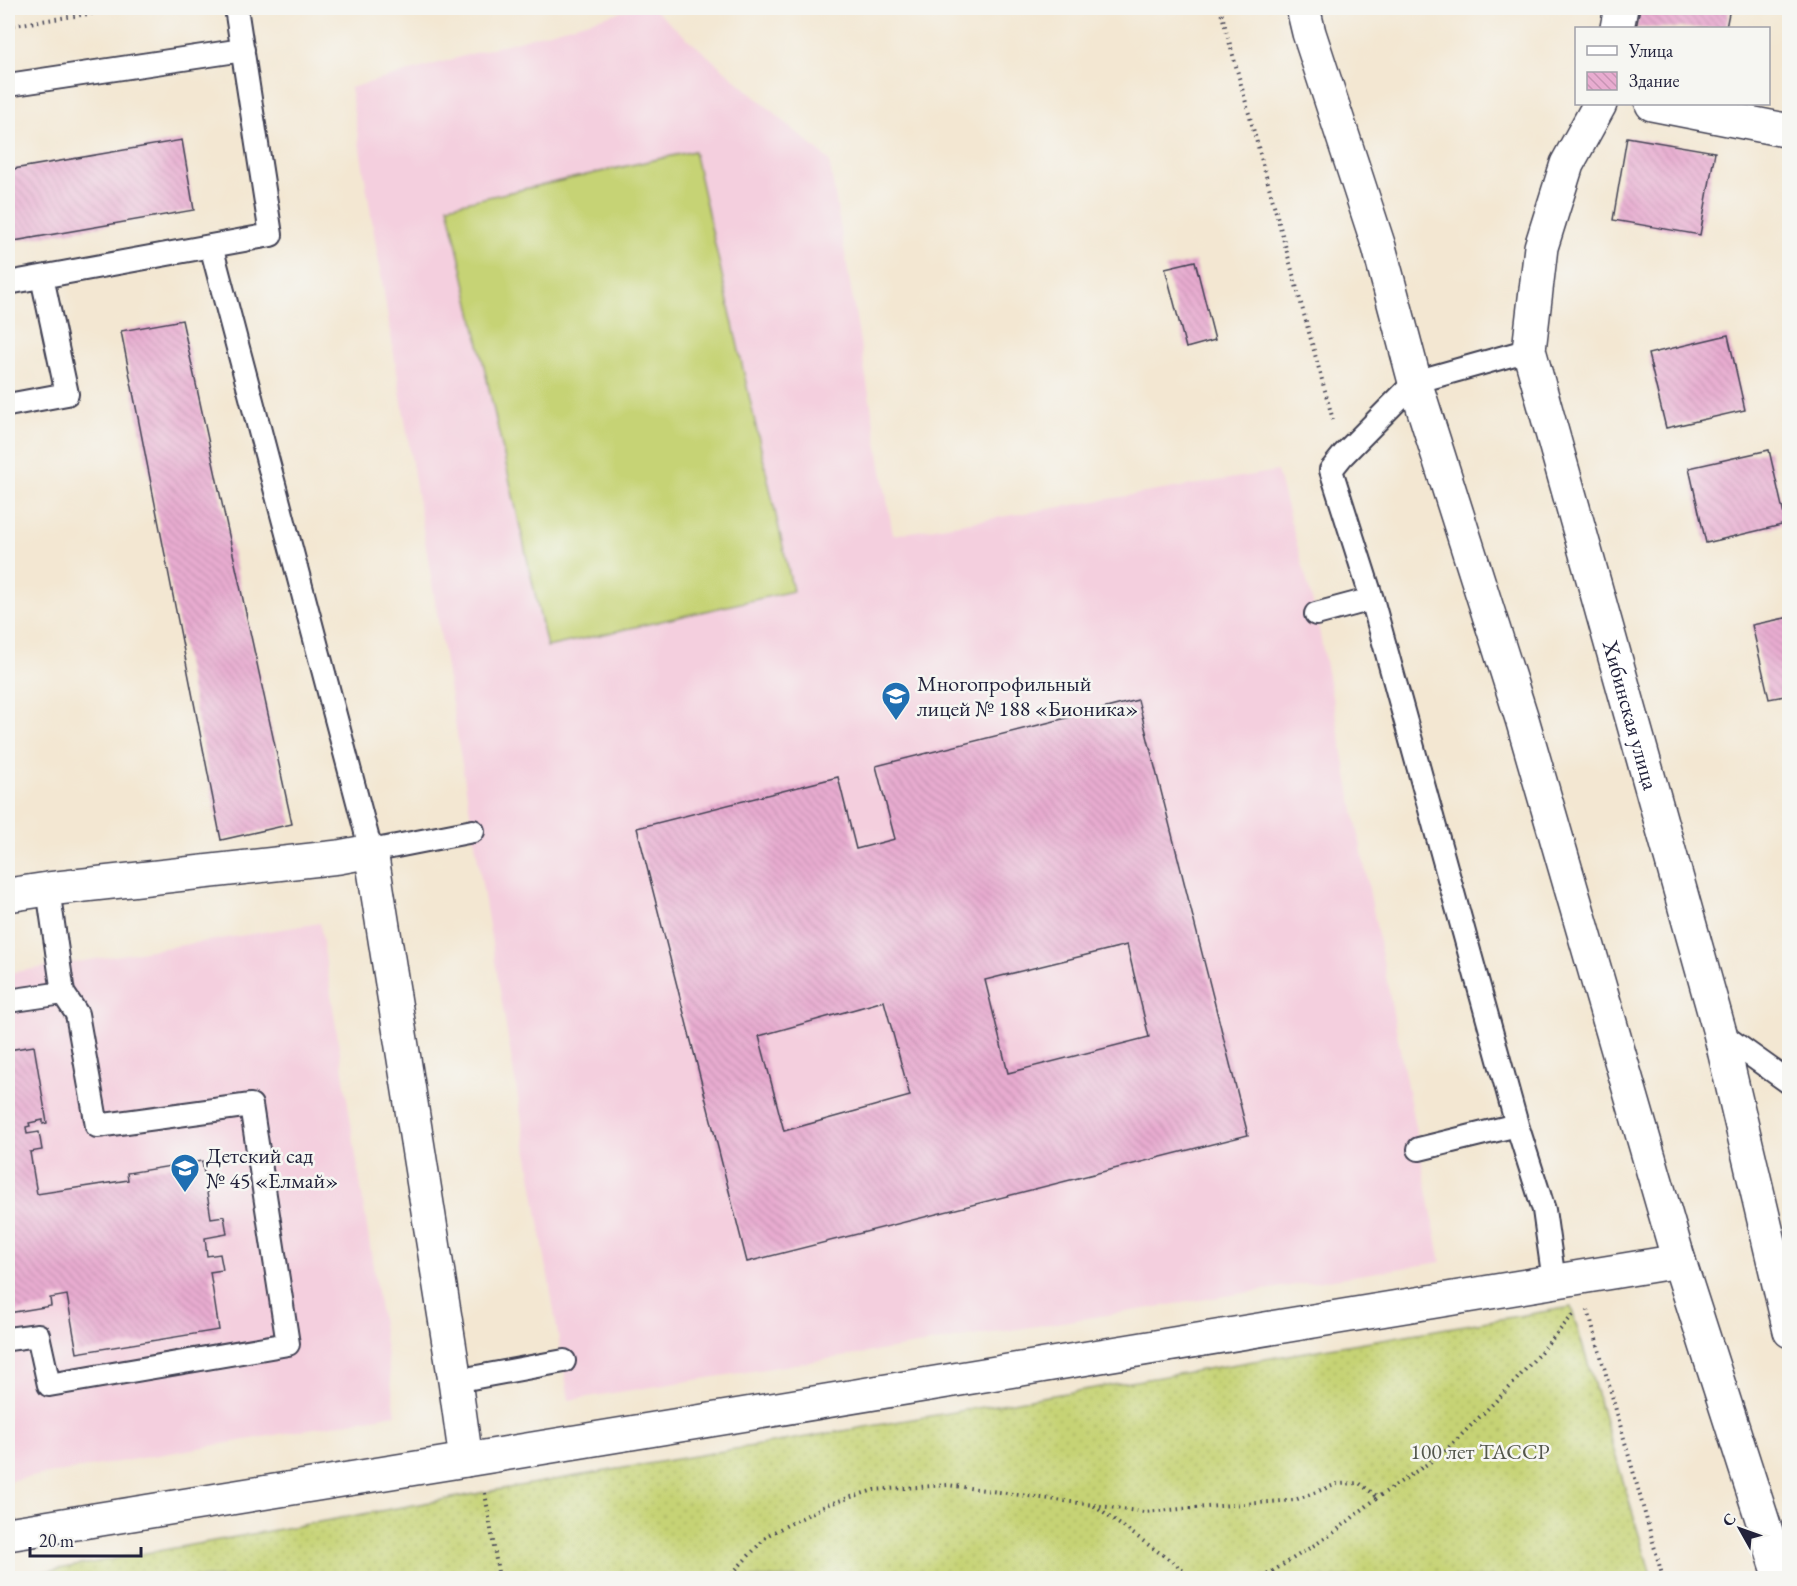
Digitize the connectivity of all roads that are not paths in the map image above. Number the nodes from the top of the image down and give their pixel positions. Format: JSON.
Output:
{"nodes":[{"id":1,"x":236,"y":8,"type":"edge"},
{"id":2,"x":1303,"y":8,"type":"edge"},
{"id":3,"x":1621,"y":8,"type":"edge"},
{"id":4,"x":1617,"y":27,"type":"edge"},
{"id":5,"x":243,"y":50,"type":"junction"},
{"id":6,"x":8,"y":85,"type":"edge"},
{"id":7,"x":1599,"y":105,"type":"edge"},
{"id":8,"x":1657,"y":105,"type":"edge"},
{"id":9,"x":1790,"y":130,"type":"edge"},
{"id":10,"x":211,"y":246,"type":"junction"},
{"id":11,"x":42,"y":277,"type":"junction"},
{"id":12,"x":8,"y":283,"type":"edge"},
{"id":13,"x":1529,"y":350,"type":"junction"},
{"id":14,"x":1415,"y":382,"type":"junction"},
{"id":15,"x":8,"y":405,"type":"edge"},
{"id":16,"x":1372,"y":599,"type":"junction"},
{"id":17,"x":1316,"y":614,"type":"dead end"},
{"id":18,"x":472,"y":831,"type":"dead end"},
{"id":19,"x":371,"y":851,"type":"junction"},
{"id":20,"x":48,"y":889,"type":"junction"},
{"id":21,"x":8,"y":895,"type":"edge"},
{"id":22,"x":63,"y":993,"type":"junction"},
{"id":23,"x":8,"y":1001,"type":"edge"},
{"id":24,"x":1720,"y":1033,"type":"junction"},
{"id":25,"x":1790,"y":1083,"type":"edge"},
{"id":26,"x":1517,"y":1125,"type":"junction"},
{"id":27,"x":1419,"y":1149,"type":"dead end"},
{"id":28,"x":1679,"y":1261,"type":"junction"},
{"id":29,"x":1554,"y":1281,"type":"junction"},
{"id":30,"x":1790,"y":1331,"type":"edge"},
{"id":31,"x":8,"y":1340,"type":"edge"},
{"id":32,"x":564,"y":1361,"type":"dead end"},
{"id":33,"x":456,"y":1381,"type":"junction"},
{"id":34,"x":474,"y":1472,"type":"junction"},
{"id":35,"x":8,"y":1534,"type":"edge"},
{"id":36,"x":1781,"y":1578,"type":"edge"}],
"edges":[{"from":1,"to":5,"type":"lane"},
{"from":2,"to":14,"type":"street"},
{"from":3,"to":4,"type":"street"},
{"from":5,"to":6,"type":"lane"},
{"from":5,"to":10,"type":"lane"},
{"from":7,"to":13,"type":"street","name":"Хибинская улица"},
{"from":8,"to":9,"type":"street"},
{"from":10,"to":11,"type":"lane"},
{"from":10,"to":19,"type":"lane"},
{"from":11,"to":12,"type":"lane"},
{"from":11,"to":15,"type":"lane"},
{"from":13,"to":14,"type":"lane"},
{"from":13,"to":24,"type":"street","name":"Хибинская улица"},
{"from":14,"to":16,"type":"lane"},
{"from":14,"to":28,"type":"street"},
{"from":16,"to":17,"type":"lane"},
{"from":16,"to":26,"type":"lane"},
{"from":18,"to":19,"type":"lane"},
{"from":19,"to":20,"type":"street"},
{"from":19,"to":33,"type":"street"},
{"from":20,"to":21,"type":"street"},
{"from":20,"to":22,"type":"lane"},
{"from":22,"to":23,"type":"lane"},
{"from":22,"to":31,"type":"lane"},
{"from":24,"to":25,"type":"lane"},
{"from":24,"to":30,"type":"street","name":"Хибинская улица"},
{"from":26,"to":27,"type":"lane"},
{"from":26,"to":29,"type":"lane"},
{"from":28,"to":29,"type":"street"},
{"from":28,"to":36,"type":"street"},
{"from":29,"to":34,"type":"street"},
{"from":32,"to":33,"type":"lane"},
{"from":33,"to":34,"type":"street"},
{"from":34,"to":35,"type":"street"}]}
